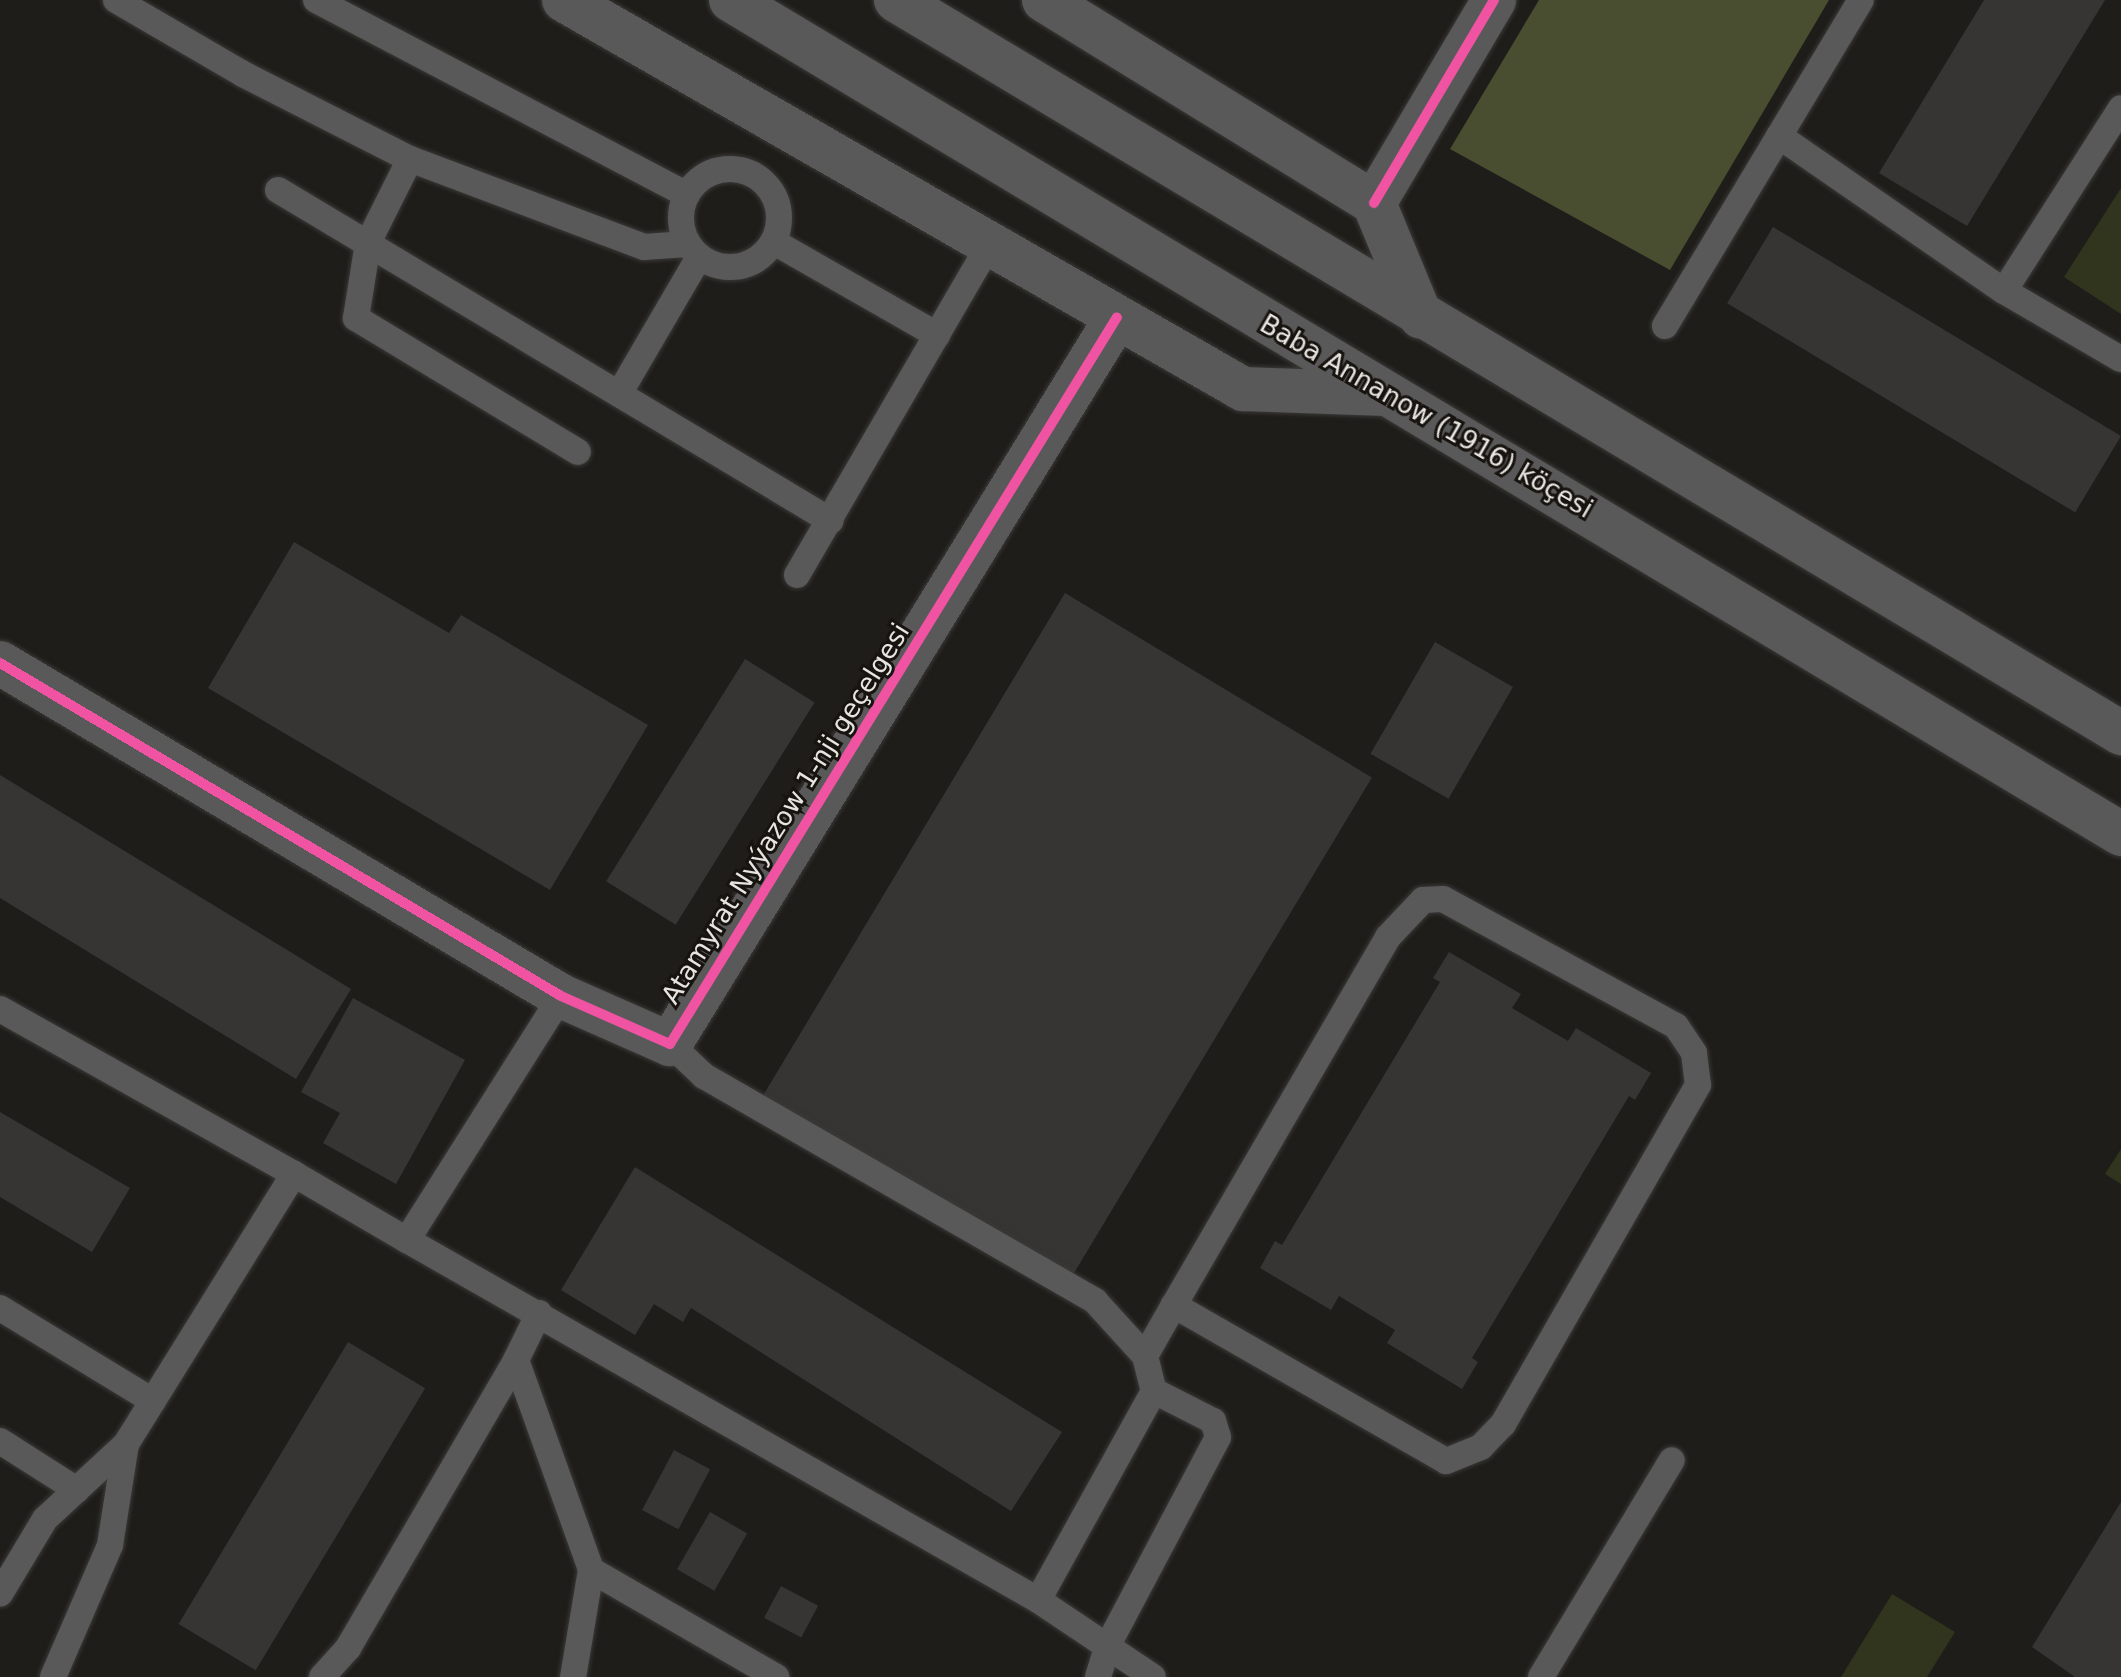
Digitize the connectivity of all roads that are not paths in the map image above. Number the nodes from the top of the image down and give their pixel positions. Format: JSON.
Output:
{"nodes":[{"id":1,"x":116,"y":0,"type":"edge"},
{"id":2,"x":316,"y":0,"type":"edge"},
{"id":3,"x":564,"y":0,"type":"edge"},
{"id":4,"x":731,"y":0,"type":"edge"},
{"id":5,"x":896,"y":0,"type":"edge"},
{"id":6,"x":1044,"y":0,"type":"edge"},
{"id":7,"x":1494,"y":0,"type":"edge"},
{"id":8,"x":1861,"y":0,"type":"edge"},
{"id":9,"x":2121,"y":108,"type":"edge"},
{"id":10,"x":1779,"y":136,"type":"junction"},
{"id":11,"x":410,"y":159,"type":"junction"},
{"id":12,"x":278,"y":190,"type":"dead end"},
{"id":13,"x":687,"y":195,"type":"junction"},
{"id":14,"x":1374,"y":203,"type":"junction"},
{"id":15,"x":774,"y":242,"type":"junction"},
{"id":16,"x":368,"y":243,"type":"junction"},
{"id":17,"x":990,"y":244,"type":"junction"},
{"id":18,"x":693,"y":251,"type":"junction"},
{"id":19,"x":2004,"y":291,"type":"junction"},
{"id":20,"x":1117,"y":317,"type":"junction"},
{"id":21,"x":1421,"y":317,"type":"junction"},
{"id":22,"x":1665,"y":326,"type":"dead end"},
{"id":23,"x":937,"y":335,"type":"junction"},
{"id":24,"x":2121,"y":359,"type":"edge"},
{"id":25,"x":619,"y":394,"type":"junction"},
{"id":26,"x":1394,"y":395,"type":"junction"},
{"id":27,"x":578,"y":452,"type":"dead end"},
{"id":28,"x":831,"y":521,"type":"junction"},
{"id":29,"x":797,"y":575,"type":"dead end"},
{"id":30,"x":0,"y":663,"type":"edge"},
{"id":31,"x":2121,"y":733,"type":"edge"},
{"id":32,"x":2121,"y":834,"type":"edge"},
{"id":33,"x":561,"y":996,"type":"junction"},
{"id":34,"x":0,"y":1009,"type":"edge"},
{"id":35,"x":670,"y":1044,"type":"junction"},
{"id":36,"x":294,"y":1174,"type":"junction"},
{"id":37,"x":407,"y":1240,"type":"junction"},
{"id":38,"x":1174,"y":1305,"type":"junction"},
{"id":39,"x":0,"y":1308,"type":"edge"},
{"id":40,"x":539,"y":1313,"type":"junction"},
{"id":41,"x":1145,"y":1356,"type":"junction"},
{"id":42,"x":516,"y":1360,"type":"junction"},
{"id":43,"x":1154,"y":1391,"type":"junction"},
{"id":44,"x":153,"y":1401,"type":"junction"},
{"id":45,"x":0,"y":1441,"type":"edge"},
{"id":46,"x":126,"y":1444,"type":"junction"},
{"id":47,"x":1672,"y":1460,"type":"dead end"},
{"id":48,"x":77,"y":1490,"type":"junction"},
{"id":49,"x":591,"y":1570,"type":"junction"},
{"id":50,"x":0,"y":1594,"type":"edge"},
{"id":51,"x":1038,"y":1600,"type":"junction"},
{"id":52,"x":1108,"y":1645,"type":"junction"},
{"id":53,"x":53,"y":1677,"type":"edge"},
{"id":54,"x":322,"y":1677,"type":"edge"},
{"id":55,"x":573,"y":1677,"type":"edge"},
{"id":56,"x":776,"y":1677,"type":"edge"},
{"id":57,"x":1098,"y":1677,"type":"edge"},
{"id":58,"x":1153,"y":1677,"type":"edge"},
{"id":59,"x":1541,"y":1677,"type":"edge"}],
"edges":[{"from":1,"to":11,"type":"lane"},
{"from":2,"to":13,"type":"lane"},
{"from":3,"to":17,"type":"main road"},
{"from":4,"to":26,"type":"main road","name":"Baba Annanow (1916) köçesi"},
{"from":5,"to":21,"type":"main road"},
{"from":6,"to":14,"type":"main road"},
{"from":7,"to":14,"type":"main road"},
{"from":8,"to":10,"type":"lane"},
{"from":9,"to":19,"type":"lane"},
{"from":10,"to":19,"type":"lane"},
{"from":10,"to":22,"type":"lane"},
{"from":11,"to":16,"type":"lane"},
{"from":11,"to":18,"type":"lane"},
{"from":12,"to":16,"type":"lane"},
{"from":13,"to":15,"type":"lane"},
{"from":13,"to":18,"type":"lane"},
{"from":14,"to":21,"type":"main road"},
{"from":15,"to":18,"type":"lane"},
{"from":15,"to":23,"type":"lane"},
{"from":16,"to":25,"type":"lane"},
{"from":16,"to":27,"type":"lane"},
{"from":17,"to":20,"type":"main road"},
{"from":17,"to":23,"type":"lane"},
{"from":18,"to":25,"type":"lane"},
{"from":19,"to":24,"type":"lane"},
{"from":20,"to":26,"type":"main road"},
{"from":20,"to":35,"type":"main road","name":"Atamyrat Nyýazow 1-nji geçelgesi"},
{"from":21,"to":31,"type":"main road"},
{"from":23,"to":28,"type":"lane"},
{"from":25,"to":28,"type":"lane"},
{"from":26,"to":32,"type":"main road","name":"Baba Annanow (1916) köçesi"},
{"from":28,"to":29,"type":"lane"},
{"from":30,"to":33,"type":"main road","name":"Atamyrat Nyýazow 1-nji geçelgesi"},
{"from":33,"to":35,"type":"main road","name":"Atamyrat Nyýazow 1-nji geçelgesi"},
{"from":33,"to":37,"type":"lane"},
{"from":34,"to":36,"type":"lane"},
{"from":35,"to":41,"type":"lane"},
{"from":36,"to":37,"type":"lane"},
{"from":36,"to":44,"type":"lane"},
{"from":37,"to":40,"type":"lane"},
{"from":38,"to":38,"type":"lane"},
{"from":38,"to":41,"type":"lane"},
{"from":39,"to":44,"type":"lane"},
{"from":40,"to":42,"type":"lane"},
{"from":40,"to":51,"type":"lane"},
{"from":41,"to":43,"type":"lane"},
{"from":42,"to":49,"type":"lane"},
{"from":42,"to":54,"type":"lane"},
{"from":43,"to":51,"type":"lane"},
{"from":43,"to":52,"type":"lane"},
{"from":44,"to":46,"type":"lane"},
{"from":45,"to":48,"type":"lane"},
{"from":46,"to":48,"type":"lane"},
{"from":46,"to":53,"type":"lane"},
{"from":47,"to":59,"type":"lane"},
{"from":48,"to":50,"type":"lane"},
{"from":49,"to":55,"type":"lane"},
{"from":49,"to":56,"type":"lane"},
{"from":51,"to":52,"type":"lane"},
{"from":52,"to":57,"type":"lane"},
{"from":52,"to":58,"type":"lane"}]}
